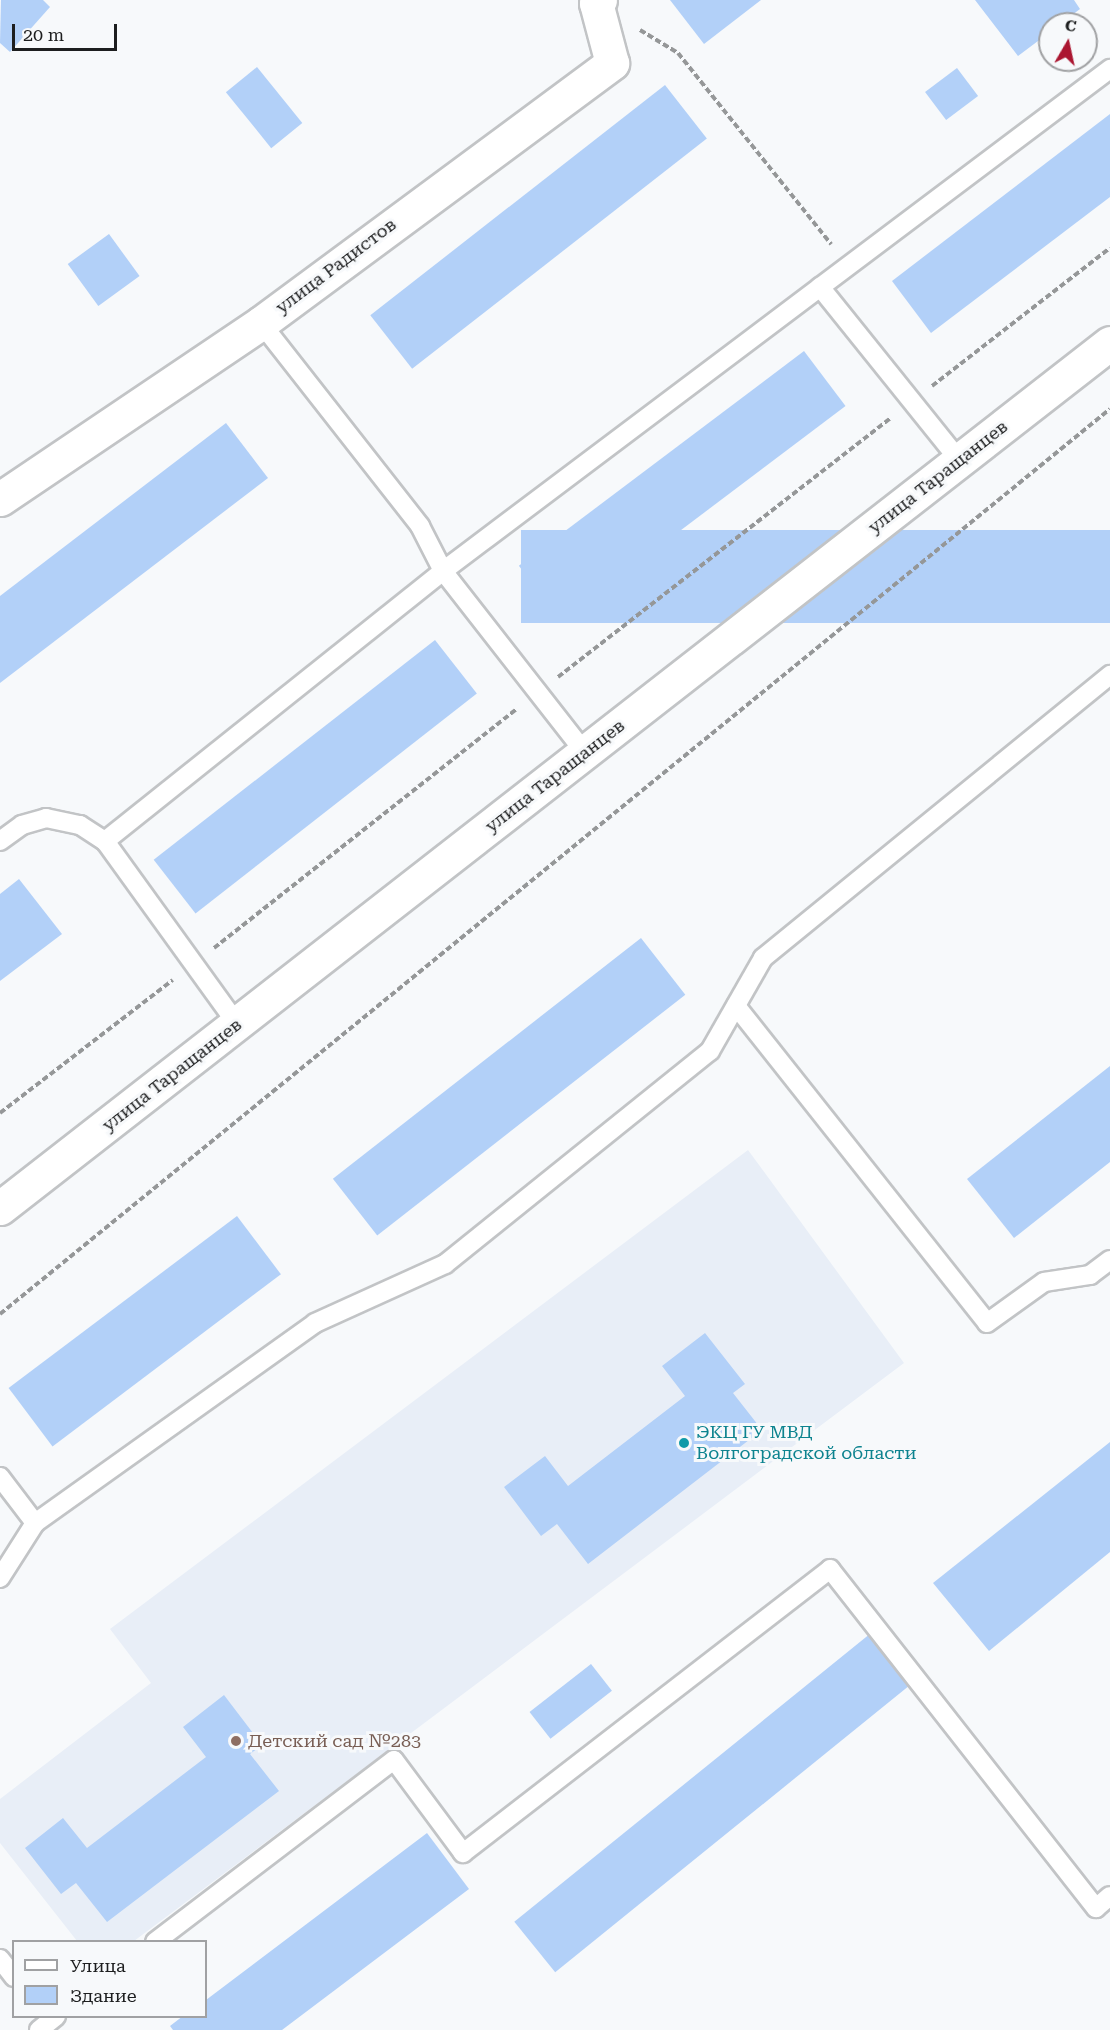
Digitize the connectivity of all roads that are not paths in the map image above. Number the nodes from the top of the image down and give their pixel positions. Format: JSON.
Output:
{"nodes":[{"id":1,"x":596,"y":1,"type":"edge"},
{"id":2,"x":1110,"y":69,"type":"edge"},
{"id":3,"x":820,"y":287,"type":"junction"},
{"id":4,"x":261,"y":323,"type":"junction"},
{"id":5,"x":1110,"y":344,"type":"edge"},
{"id":6,"x":960,"y":461,"type":"junction"},
{"id":7,"x":0,"y":499,"type":"edge"},
{"id":8,"x":443,"y":571,"type":"junction"},
{"id":9,"x":1110,"y":675,"type":"edge"},
{"id":10,"x":585,"y":753,"type":"junction"},
{"id":11,"x":0,"y":841,"type":"edge"},
{"id":12,"x":105,"y":841,"type":"junction"},
{"id":13,"x":736,"y":1006,"type":"junction"},
{"id":14,"x":237,"y":1024,"type":"junction"},
{"id":15,"x":0,"y":1208,"type":"edge"},
{"id":16,"x":1110,"y":1260,"type":"edge"},
{"id":17,"x":0,"y":1477,"type":"edge"},
{"id":18,"x":35,"y":1523,"type":"junction"},
{"id":19,"x":0,"y":1578,"type":"edge"},
{"id":20,"x":1110,"y":1896,"type":"edge"},
{"id":21,"x":156,"y":1940,"type":"edge"},
{"id":22,"x":0,"y":1959,"type":"edge"},
{"id":23,"x":12,"y":1974,"type":"edge"}],
"edges":[{"from":1,"to":4,"type":"street","name":"улица Радистов"},
{"from":2,"to":3,"type":"lane"},
{"from":3,"to":6,"type":"lane"},
{"from":3,"to":8,"type":"lane"},
{"from":4,"to":7,"type":"street","name":"улица Радистов"},
{"from":4,"to":8,"type":"lane"},
{"from":5,"to":6,"type":"street","name":"улица Таращанцев"},
{"from":6,"to":10,"type":"street","name":"улица Таращанцев"},
{"from":8,"to":10,"type":"lane"},
{"from":8,"to":12,"type":"lane"},
{"from":9,"to":13,"type":"lane"},
{"from":10,"to":14,"type":"street","name":"улица Таращанцев"},
{"from":11,"to":12,"type":"lane"},
{"from":12,"to":14,"type":"lane"},
{"from":13,"to":16,"type":"lane"},
{"from":13,"to":18,"type":"lane"},
{"from":14,"to":15,"type":"street","name":"улица Таращанцев"},
{"from":17,"to":18,"type":"lane"},
{"from":18,"to":19,"type":"lane"},
{"from":20,"to":21,"type":"lane"},
{"from":22,"to":23,"type":"lane"}]}
